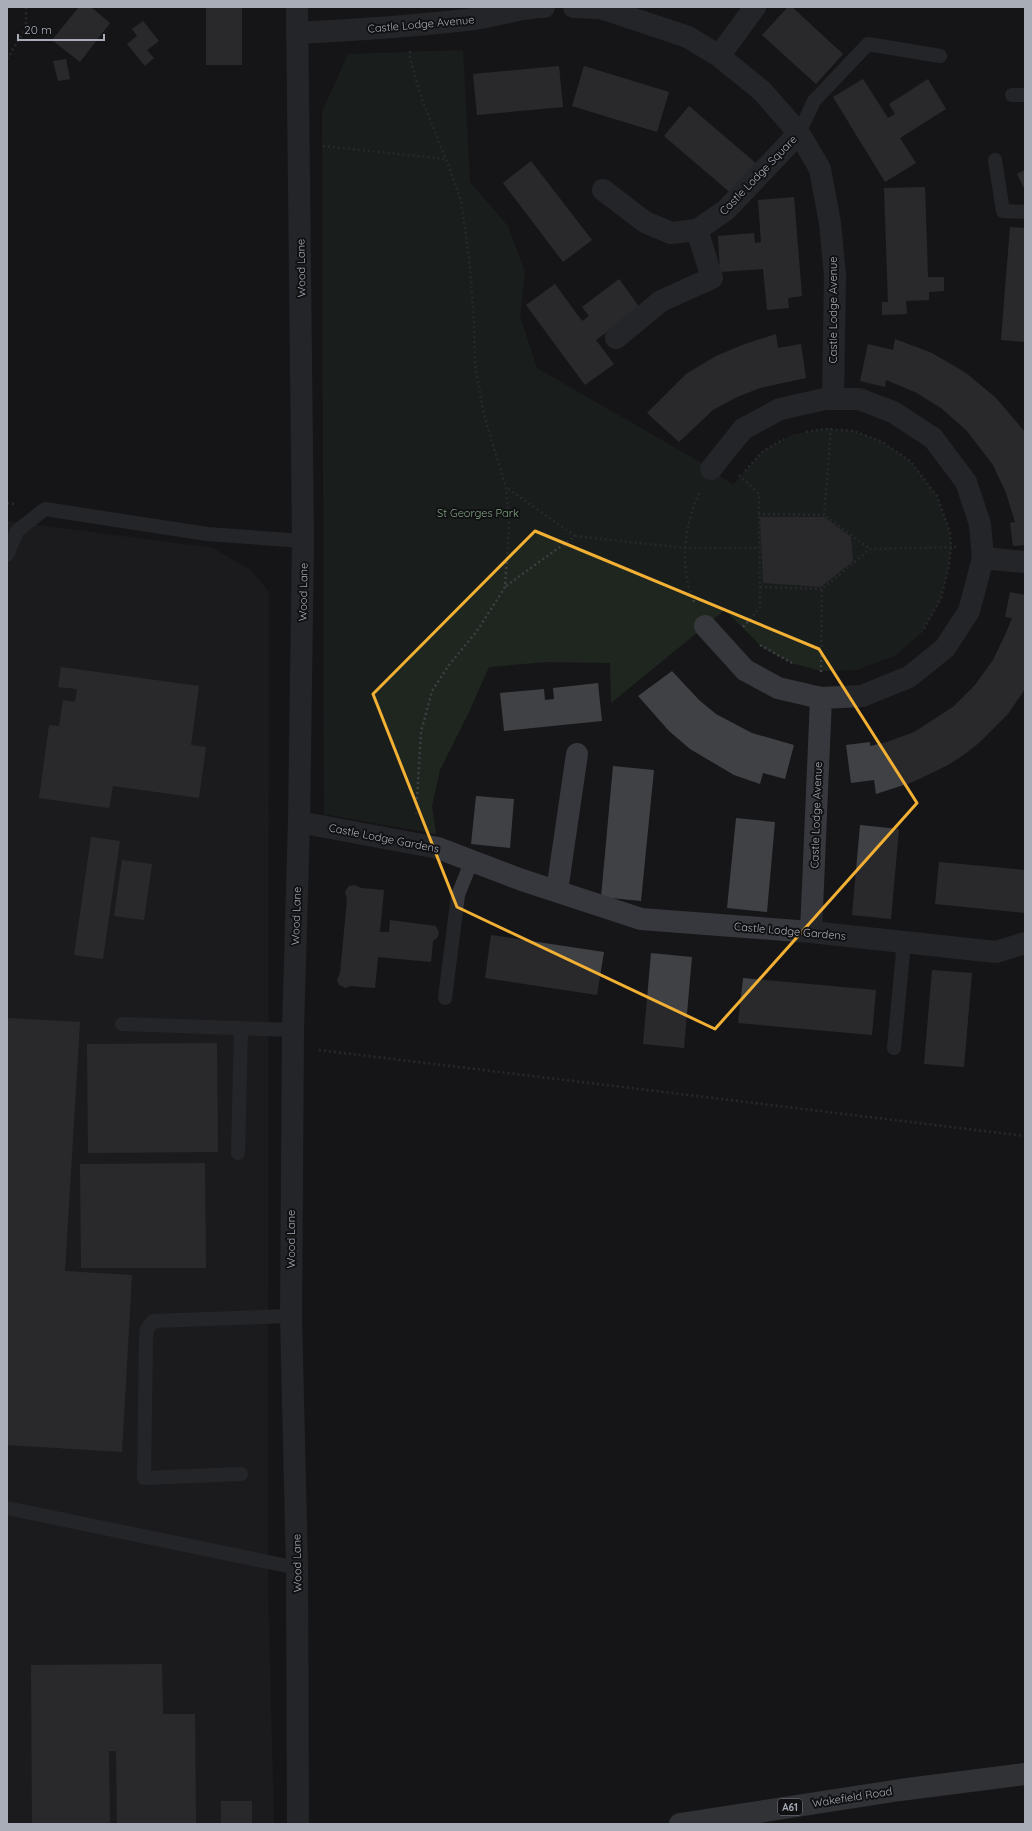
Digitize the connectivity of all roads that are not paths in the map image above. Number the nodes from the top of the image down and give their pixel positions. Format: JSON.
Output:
{"nodes":[{"id":1,"x":297,"y":7,"type":"edge"},
{"id":2,"x":532,"y":7,"type":"edge"},
{"id":3,"x":544,"y":7,"type":"edge"},
{"id":4,"x":574,"y":7,"type":"edge"},
{"id":5,"x":754,"y":7,"type":"edge"},
{"id":6,"x":297,"y":33,"type":"junction"},
{"id":7,"x":719,"y":56,"type":"junction"},
{"id":8,"x":940,"y":56,"type":"dead end"},
{"id":9,"x":799,"y":133,"type":"junction"},
{"id":10,"x":995,"y":160,"type":"dead end"},
{"id":11,"x":604,"y":190,"type":"dead end"},
{"id":12,"x":1025,"y":212,"type":"edge"},
{"id":13,"x":697,"y":230,"type":"junction"},
{"id":14,"x":616,"y":338,"type":"dead end"},
{"id":15,"x":833,"y":399,"type":"junction"},
{"id":16,"x":716,"y":463,"type":"road end"},
{"id":17,"x":303,"y":541,"type":"junction"},
{"id":18,"x":982,"y":552,"type":"junction"},
{"id":19,"x":7,"y":555,"type":"edge"},
{"id":20,"x":1025,"y":562,"type":"edge"},
{"id":21,"x":705,"y":626,"type":"road end"},
{"id":22,"x":821,"y":698,"type":"junction"},
{"id":23,"x":577,"y":754,"type":"dead end"},
{"id":24,"x":300,"y":822,"type":"junction"},
{"id":25,"x":472,"y":860,"type":"junction"},
{"id":26,"x":557,"y":891,"type":"junction"},
{"id":27,"x":811,"y":932,"type":"junction"},
{"id":28,"x":904,"y":942,"type":"junction"},
{"id":29,"x":1025,"y":943,"type":"edge"},
{"id":30,"x":445,"y":998,"type":"dead end"},
{"id":31,"x":122,"y":1024,"type":"dead end"},
{"id":32,"x":241,"y":1028,"type":"junction"},
{"id":33,"x":293,"y":1038,"type":"junction"},
{"id":34,"x":894,"y":1048,"type":"dead end"},
{"id":35,"x":238,"y":1153,"type":"dead end"},
{"id":36,"x":291,"y":1316,"type":"junction"},
{"id":37,"x":241,"y":1474,"type":"dead end"},
{"id":38,"x":7,"y":1508,"type":"edge"},
{"id":39,"x":297,"y":1568,"type":"junction"},
{"id":40,"x":1025,"y":1774,"type":"edge"},
{"id":41,"x":298,"y":1824,"type":"edge"},
{"id":42,"x":680,"y":1824,"type":"edge"}],
"edges":[{"from":1,"to":6,"type":"street","name":"Wood Lane"},
{"from":2,"to":3,"type":"street","name":"Castle Lodge Avenue"},
{"from":2,"to":6,"type":"street","name":"Castle Lodge Avenue"},
{"from":4,"to":7,"type":"street","name":"Castle Lodge Avenue"},
{"from":5,"to":7,"type":"street"},
{"from":6,"to":17,"type":"street","name":"Wood Lane"},
{"from":7,"to":9,"type":"street","name":"Castle Lodge Avenue"},
{"from":8,"to":9,"type":"lane"},
{"from":9,"to":13,"type":"street","name":"Castle Lodge Square"},
{"from":9,"to":15,"type":"street","name":"Castle Lodge Avenue"},
{"from":10,"to":12,"type":"lane"},
{"from":11,"to":13,"type":"street","name":"Castle Lodge Square"},
{"from":13,"to":14,"type":"street"},
{"from":15,"to":16,"type":"street"},
{"from":15,"to":18,"type":"street"},
{"from":17,"to":19,"type":"lane"},
{"from":17,"to":24,"type":"street","name":"Wood Lane"},
{"from":18,"to":20,"type":"street"},
{"from":18,"to":22,"type":"street"},
{"from":21,"to":22,"type":"street"},
{"from":22,"to":27,"type":"street","name":"Castle Lodge Avenue"},
{"from":23,"to":26,"type":"street"},
{"from":24,"to":25,"type":"street","name":"Castle Lodge Gardens"},
{"from":24,"to":33,"type":"street","name":"Wood Lane"},
{"from":25,"to":26,"type":"street","name":"Castle Lodge Gardens"},
{"from":25,"to":30,"type":"lane"},
{"from":26,"to":27,"type":"street","name":"Castle Lodge Gardens"},
{"from":27,"to":28,"type":"street","name":"Castle Lodge Gardens"},
{"from":28,"to":29,"type":"street","name":"Castle Lodge Gardens"},
{"from":28,"to":34,"type":"lane"},
{"from":31,"to":32,"type":"lane"},
{"from":32,"to":33,"type":"lane"},
{"from":32,"to":35,"type":"lane"},
{"from":33,"to":36,"type":"street","name":"Wood Lane"},
{"from":36,"to":37,"type":"lane"},
{"from":36,"to":39,"type":"street","name":"Wood Lane"},
{"from":38,"to":39,"type":"lane"},
{"from":39,"to":41,"type":"street","name":"Wood Lane"},
{"from":40,"to":42,"type":"main road","name":"Wakefield Road","number":"A61"}]}
